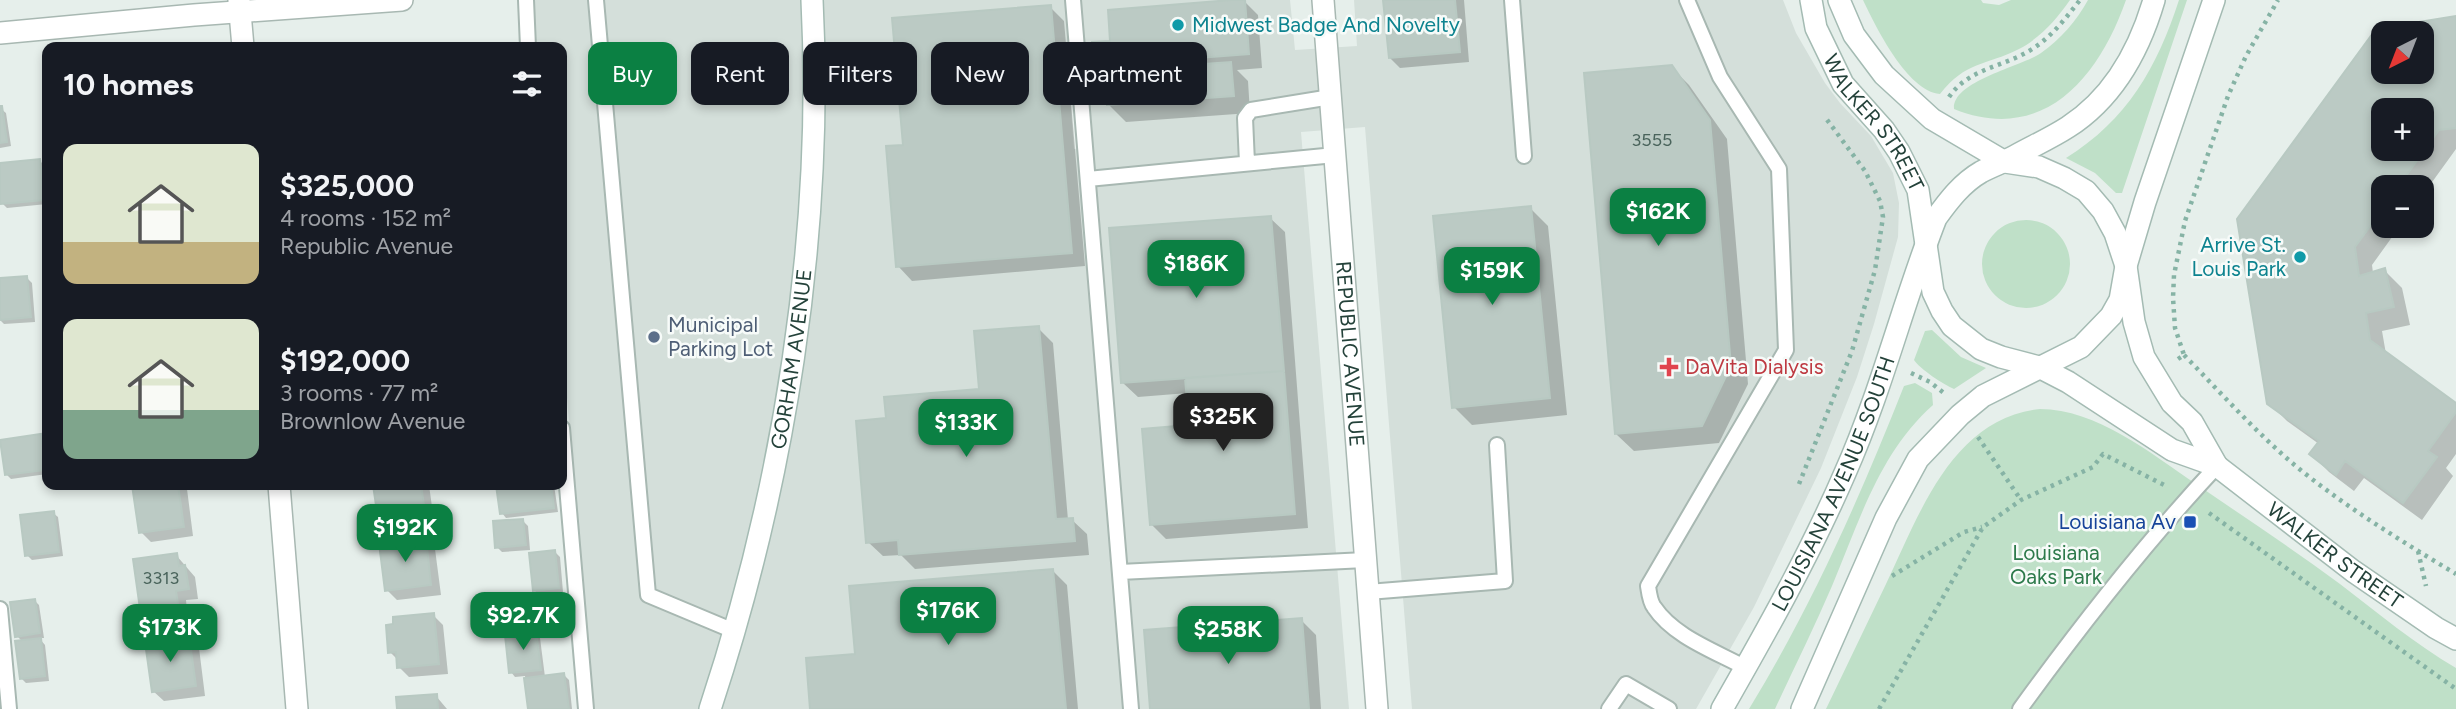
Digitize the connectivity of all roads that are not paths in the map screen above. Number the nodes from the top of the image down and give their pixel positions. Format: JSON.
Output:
{"nodes":[{"id":1,"x":402,"y":0,"type":"edge"},
{"id":2,"x":526,"y":0,"type":"edge"},
{"id":3,"x":596,"y":0,"type":"edge"},
{"id":4,"x":812,"y":0,"type":"edge"},
{"id":5,"x":1073,"y":0,"type":"edge"},
{"id":6,"x":1323,"y":0,"type":"edge"},
{"id":7,"x":1512,"y":0,"type":"edge"},
{"id":8,"x":1688,"y":0,"type":"edge"},
{"id":9,"x":1811,"y":0,"type":"edge"},
{"id":10,"x":1839,"y":0,"type":"edge"},
{"id":11,"x":2154,"y":0,"type":"edge"},
{"id":12,"x":2214,"y":0,"type":"edge"},
{"id":13,"x":239,"y":6,"type":"edge"},
{"id":14,"x":0,"y":33,"type":"edge"},
{"id":15,"x":243,"y":42,"type":"edge"},
{"id":16,"x":528,"y":42,"type":"edge"},
{"id":17,"x":1331,"y":97,"type":"junction"},
{"id":18,"x":1335,"y":155,"type":"junction"},
{"id":19,"x":1524,"y":156,"type":"dead end"},
{"id":20,"x":2005,"y":162,"type":"junction"},
{"id":21,"x":1247,"y":163,"type":"junction"},
{"id":22,"x":1088,"y":179,"type":"junction"},
{"id":23,"x":1925,"y":248,"type":"junction"},
{"id":24,"x":2126,"y":265,"type":"junction"},
{"id":25,"x":2039,"y":367,"type":"junction"},
{"id":26,"x":1497,"y":445,"type":"dead end"},
{"id":27,"x":2217,"y":466,"type":"junction"},
{"id":28,"x":567,"y":487,"type":"edge"},
{"id":29,"x":279,"y":490,"type":"edge"},
{"id":30,"x":1365,"y":560,"type":"junction"},
{"id":31,"x":1120,"y":572,"type":"junction"},
{"id":32,"x":1368,"y":592,"type":"junction"},
{"id":33,"x":0,"y":609,"type":"edge"},
{"id":34,"x":734,"y":631,"type":"junction"},
{"id":35,"x":2456,"y":639,"type":"edge"},
{"id":36,"x":1746,"y":667,"type":"junction"},
{"id":37,"x":9,"y":709,"type":"edge"},
{"id":38,"x":297,"y":709,"type":"edge"},
{"id":39,"x":586,"y":709,"type":"edge"},
{"id":40,"x":710,"y":709,"type":"edge"},
{"id":41,"x":1130,"y":709,"type":"edge"},
{"id":42,"x":1377,"y":709,"type":"edge"},
{"id":43,"x":1609,"y":709,"type":"edge"},
{"id":44,"x":1669,"y":709,"type":"edge"},
{"id":45,"x":1722,"y":709,"type":"edge"},
{"id":46,"x":1802,"y":709,"type":"edge"},
{"id":47,"x":2020,"y":709,"type":"edge"}],
"edges":[{"from":1,"to":13,"type":"street"},
{"from":2,"to":16,"type":"lane"},
{"from":3,"to":34,"type":"lane"},
{"from":4,"to":34,"type":"street","name":"GORHAM AVENUE"},
{"from":5,"to":22,"type":"lane"},
{"from":6,"to":17,"type":"street","name":"REPUBLIC AVENUE"},
{"from":7,"to":19,"type":"lane"},
{"from":8,"to":36,"type":"lane"},
{"from":9,"to":23,"type":"street","name":"WALKER STREET"},
{"from":10,"to":20,"type":"street","name":"WALKER STREET"},
{"from":11,"to":20,"type":"street"},
{"from":12,"to":24,"type":"street"},
{"from":13,"to":14,"type":"street"},
{"from":13,"to":15,"type":"street"},
{"from":17,"to":18,"type":"street","name":"REPUBLIC AVENUE"},
{"from":17,"to":21,"type":"lane"},
{"from":18,"to":21,"type":"lane"},
{"from":18,"to":30,"type":"street","name":"REPUBLIC AVENUE"},
{"from":20,"to":23,"type":"street"},
{"from":20,"to":24,"type":"street"},
{"from":21,"to":22,"type":"lane"},
{"from":22,"to":31,"type":"lane"},
{"from":23,"to":25,"type":"street"},
{"from":23,"to":36,"type":"street","name":"LOUISIANA AVENUE SOUTH"},
{"from":24,"to":25,"type":"street"},
{"from":24,"to":27,"type":"street","name":"WALKER STREET"},
{"from":25,"to":27,"type":"street","name":"WALKER STREET"},
{"from":25,"to":46,"type":"street"},
{"from":26,"to":32,"type":"lane"},
{"from":27,"to":35,"type":"street","name":"WALKER STREET"},
{"from":27,"to":47,"type":"lane"},
{"from":28,"to":39,"type":"lane"},
{"from":29,"to":38,"type":"street"},
{"from":30,"to":31,"type":"lane"},
{"from":30,"to":32,"type":"street","name":"REPUBLIC AVENUE"},
{"from":31,"to":41,"type":"lane"},
{"from":32,"to":42,"type":"street","name":"REPUBLIC AVENUE"},
{"from":33,"to":37,"type":"lane"},
{"from":34,"to":40,"type":"street","name":"GORHAM AVENUE"},
{"from":36,"to":45,"type":"street","name":"LOUISIANA AVENUE SOUTH"},
{"from":43,"to":44,"type":"lane"}]}
